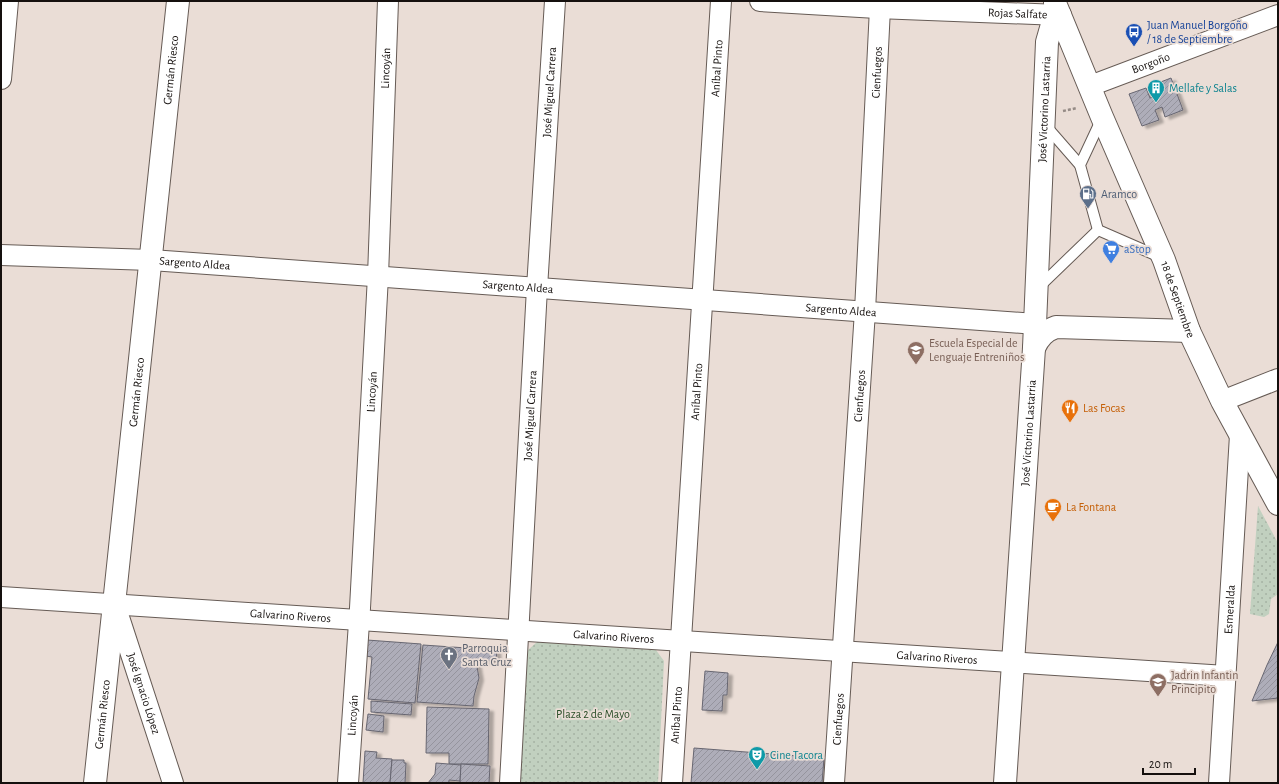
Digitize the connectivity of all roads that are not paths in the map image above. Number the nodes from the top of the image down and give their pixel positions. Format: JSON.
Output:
{"nodes":[{"id":1,"x":8,"y":1,"type":"edge"},
{"id":2,"x":178,"y":1,"type":"edge"},
{"id":3,"x":388,"y":1,"type":"edge"},
{"id":4,"x":555,"y":1,"type":"edge"},
{"id":5,"x":721,"y":1,"type":"edge"},
{"id":6,"x":760,"y":1,"type":"edge"},
{"id":7,"x":878,"y":6,"type":"edge"},
{"id":8,"x":1058,"y":8,"type":"edge"},
{"id":9,"x":1278,"y":15,"type":"edge"},
{"id":10,"x":1,"y":79,"type":"edge"},
{"id":11,"x":1097,"y":103,"type":"junction"},
{"id":12,"x":1044,"y":120,"type":"junction"},
{"id":13,"x":1080,"y":164,"type":"junction"},
{"id":14,"x":1098,"y":230,"type":"junction"},
{"id":15,"x":1,"y":255,"type":"edge"},
{"id":16,"x":151,"y":260,"type":"junction"},
{"id":17,"x":1164,"y":260,"type":"junction"},
{"id":18,"x":378,"y":276,"type":"junction"},
{"id":19,"x":537,"y":288,"type":"junction"},
{"id":20,"x":1037,"y":289,"type":"junction"},
{"id":21,"x":702,"y":300,"type":"junction"},
{"id":22,"x":865,"y":312,"type":"junction"},
{"id":23,"x":1036,"y":324,"type":"junction"},
{"id":24,"x":1189,"y":331,"type":"junction"},
{"id":25,"x":1034,"y":348,"type":"junction"},
{"id":26,"x":1278,"y":379,"type":"edge"},
{"id":27,"x":1222,"y":401,"type":"junction"},
{"id":28,"x":1240,"y":435,"type":"junction"},
{"id":29,"x":1278,"y":504,"type":"edge"},
{"id":30,"x":1,"y":598,"type":"edge"},
{"id":31,"x":115,"y":604,"type":"junction"},
{"id":32,"x":359,"y":620,"type":"junction"},
{"id":33,"x":518,"y":631,"type":"junction"},
{"id":34,"x":680,"y":641,"type":"junction"},
{"id":35,"x":842,"y":651,"type":"junction"},
{"id":36,"x":1013,"y":663,"type":"junction"},
{"id":37,"x":1226,"y":676,"type":"junction"},
{"id":38,"x":95,"y":783,"type":"edge"},
{"id":39,"x":173,"y":783,"type":"edge"},
{"id":40,"x":348,"y":783,"type":"edge"},
{"id":41,"x":510,"y":783,"type":"edge"},
{"id":42,"x":672,"y":783,"type":"edge"},
{"id":43,"x":834,"y":783,"type":"edge"},
{"id":44,"x":1006,"y":783,"type":"edge"},
{"id":45,"x":1219,"y":783,"type":"edge"}],
"edges":[{"from":1,"to":10,"type":"street"},
{"from":2,"to":16,"type":"main road","name":"Germán Riesco"},
{"from":3,"to":18,"type":"street","name":"Lincoyán"},
{"from":4,"to":19,"type":"street","name":"José Miguel Carrera"},
{"from":5,"to":21,"type":"street","name":"Aníbal Pinto"},
{"from":6,"to":7,"type":"street","name":"Rojas Salfate"},
{"from":7,"to":8,"type":"street","name":"Rojas Salfate"},
{"from":7,"to":22,"type":"street","name":"Cienfuegos"},
{"from":8,"to":11,"type":"main road","name":"18 de Septiembre"},
{"from":8,"to":12,"type":"main road","name":"José Victorino Lastarria"},
{"from":9,"to":11,"type":"street","name":"Borgoño"},
{"from":11,"to":13,"type":"lane"},
{"from":11,"to":17,"type":"main road","name":"18 de Septiembre"},
{"from":12,"to":13,"type":"lane"},
{"from":12,"to":20,"type":"main road","name":"José Victorino Lastarria"},
{"from":13,"to":14,"type":"lane"},
{"from":14,"to":17,"type":"lane"},
{"from":14,"to":20,"type":"lane"},
{"from":15,"to":16,"type":"street","name":"Sargento Aldea"},
{"from":16,"to":18,"type":"street","name":"Sargento Aldea"},
{"from":16,"to":31,"type":"main road","name":"Germán Riesco"},
{"from":17,"to":24,"type":"main road","name":"18 de Septiembre"},
{"from":18,"to":19,"type":"street","name":"Sargento Aldea"},
{"from":18,"to":32,"type":"street","name":"Lincoyán"},
{"from":19,"to":21,"type":"street","name":"Sargento Aldea"},
{"from":19,"to":33,"type":"street","name":"José Miguel Carrera"},
{"from":20,"to":23,"type":"main road","name":"José Victorino Lastarria"},
{"from":21,"to":22,"type":"street","name":"Sargento Aldea"},
{"from":21,"to":34,"type":"street","name":"Aníbal Pinto"},
{"from":22,"to":23,"type":"street","name":"Sargento Aldea"},
{"from":22,"to":35,"type":"street","name":"Cienfuegos"},
{"from":23,"to":25,"type":"main road","name":"José Victorino Lastarria"},
{"from":24,"to":25,"type":"main road"},
{"from":24,"to":27,"type":"main road","name":"18 de Septiembre"},
{"from":25,"to":36,"type":"main road","name":"José Victorino Lastarria"},
{"from":26,"to":27,"type":"street"},
{"from":27,"to":28,"type":"main road","name":"18 de Septiembre"},
{"from":28,"to":29,"type":"main road","name":"18 de Septiembre"},
{"from":28,"to":37,"type":"street","name":"Esmeralda"},
{"from":30,"to":31,"type":"street","name":"Galvarino Riveros"},
{"from":31,"to":32,"type":"street","name":"Galvarino Riveros"},
{"from":31,"to":38,"type":"main road","name":"Germán Riesco"},
{"from":31,"to":39,"type":"street","name":"José Ignacio López"},
{"from":32,"to":33,"type":"street","name":"Galvarino Riveros"},
{"from":32,"to":40,"type":"street","name":"Lincoyán"},
{"from":33,"to":34,"type":"street","name":"Galvarino Riveros"},
{"from":33,"to":41,"type":"street","name":"José Miguel Carrera"},
{"from":34,"to":35,"type":"street","name":"Galvarino Riveros"},
{"from":34,"to":42,"type":"street","name":"Aníbal Pinto"},
{"from":35,"to":36,"type":"street","name":"Galvarino Riveros"},
{"from":35,"to":43,"type":"street","name":"Cienfuegos"},
{"from":36,"to":37,"type":"street","name":"Galvarino Riveros"},
{"from":36,"to":44,"type":"main road","name":"José Victorino Lastarria"},
{"from":37,"to":45,"type":"street","name":"Esmeralda"}]}
